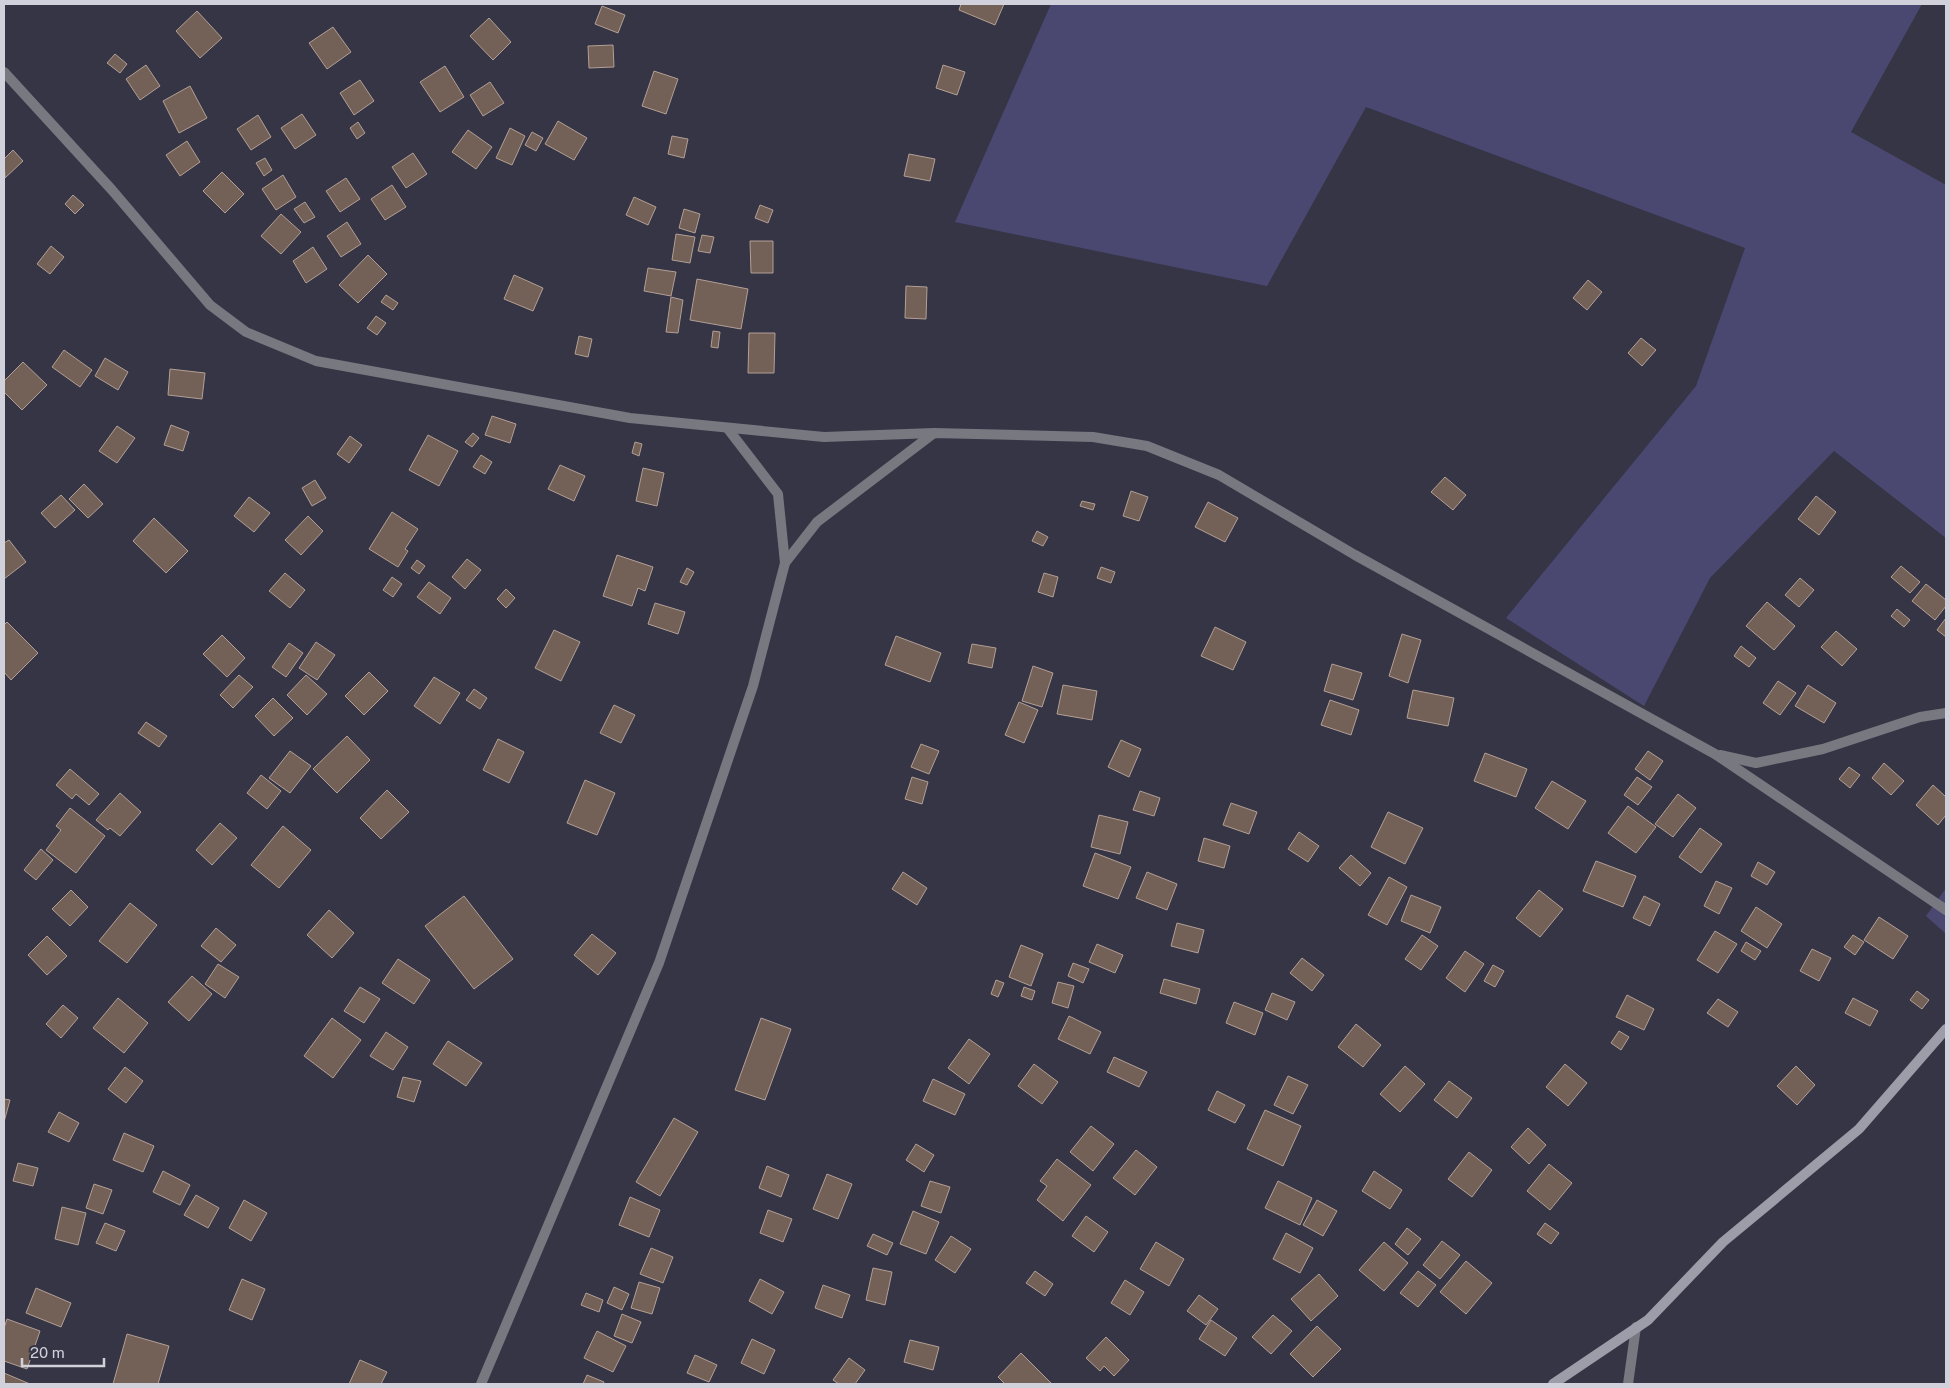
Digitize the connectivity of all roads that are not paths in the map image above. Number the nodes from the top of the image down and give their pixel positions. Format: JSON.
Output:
{"nodes":[{"id":1,"x":4,"y":72,"type":"edge"},
{"id":2,"x":728,"y":429,"type":"junction"},
{"id":3,"x":934,"y":433,"type":"junction"},
{"id":4,"x":785,"y":563,"type":"junction"},
{"id":5,"x":1946,"y":713,"type":"edge"},
{"id":6,"x":1714,"y":754,"type":"junction"},
{"id":7,"x":1946,"y":910,"type":"edge"},
{"id":8,"x":1946,"y":1030,"type":"edge"},
{"id":9,"x":1636,"y":1327,"type":"junction"},
{"id":10,"x":481,"y":1384,"type":"edge"},
{"id":11,"x":1553,"y":1384,"type":"edge"},
{"id":12,"x":1628,"y":1384,"type":"edge"}],
"edges":[{"from":1,"to":2,"type":"street"},
{"from":2,"to":3,"type":"street"},
{"from":2,"to":4,"type":"street"},
{"from":3,"to":4,"type":"street"},
{"from":3,"to":6,"type":"street"},
{"from":4,"to":10,"type":"street"},
{"from":5,"to":6,"type":"street"},
{"from":6,"to":7,"type":"street"},
{"from":8,"to":9,"type":"main road"},
{"from":9,"to":11,"type":"main road"},
{"from":9,"to":12,"type":"street"}]}
